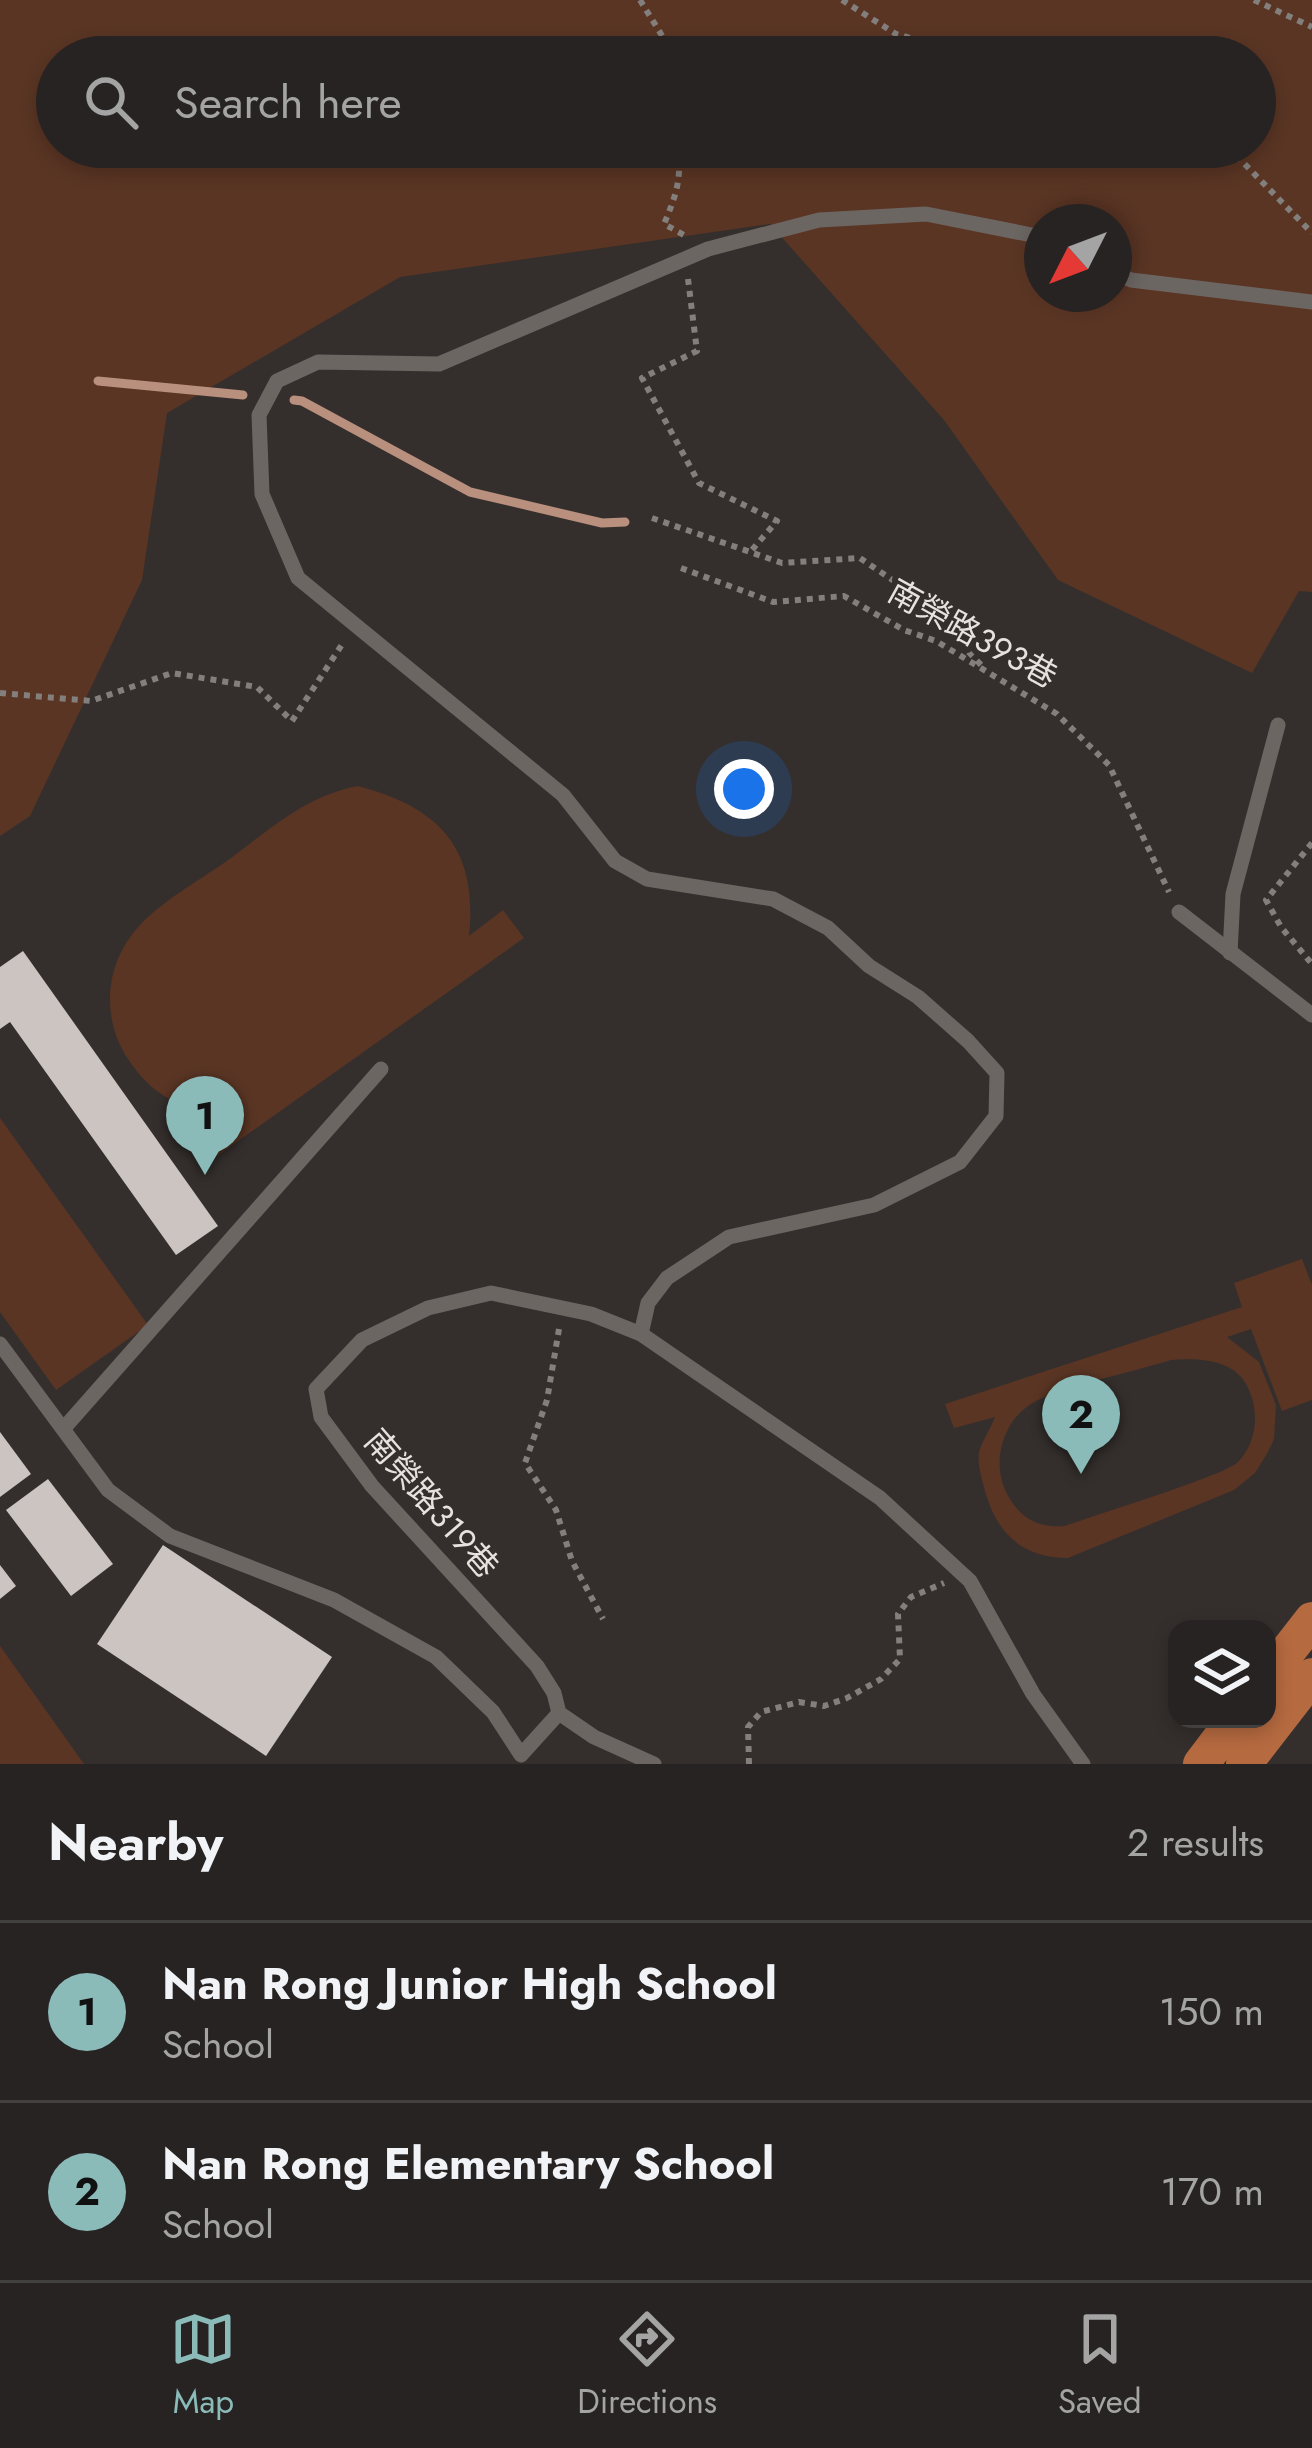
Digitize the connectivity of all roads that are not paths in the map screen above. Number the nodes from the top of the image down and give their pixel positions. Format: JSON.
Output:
{"nodes":[{"id":1,"x":1024,"y":233,"type":"edge"},
{"id":2,"x":1132,"y":280,"type":"edge"},
{"id":3,"x":1312,"y":302,"type":"edge"},
{"id":4,"x":1278,"y":725,"type":"dead end"},
{"id":5,"x":1179,"y":912,"type":"road end"},
{"id":6,"x":1230,"y":953,"type":"junction"},
{"id":7,"x":1312,"y":1015,"type":"edge"},
{"id":8,"x":381,"y":1069,"type":"dead end"},
{"id":9,"x":641,"y":1334,"type":"junction"},
{"id":10,"x":0,"y":1343,"type":"edge"},
{"id":11,"x":65,"y":1427,"type":"junction"},
{"id":12,"x":1312,"y":1620,"type":"edge"},
{"id":13,"x":1276,"y":1666,"type":"edge"},
{"id":14,"x":1312,"y":1676,"type":"edge"},
{"id":15,"x":559,"y":1713,"type":"junction"},
{"id":16,"x":1228,"y":1728,"type":"edge"},
{"id":17,"x":517,"y":1760,"type":"edge"},
{"id":18,"x":654,"y":1764,"type":"edge"},
{"id":19,"x":1084,"y":1764,"type":"edge"},
{"id":20,"x":1201,"y":1764,"type":"edge"},
{"id":21,"x":1244,"y":1764,"type":"edge"}],
"edges":[{"from":1,"to":9,"type":"lane"},
{"from":2,"to":3,"type":"lane"},
{"from":4,"to":6,"type":"lane"},
{"from":5,"to":6,"type":"lane"},
{"from":6,"to":7,"type":"lane"},
{"from":8,"to":11,"type":"lane"},
{"from":9,"to":15,"type":"lane","name":"南榮路319巷"},
{"from":9,"to":19,"type":"lane","name":"南榮路319巷"},
{"from":10,"to":11,"type":"lane"},
{"from":11,"to":17,"type":"lane"},
{"from":12,"to":13,"type":"main road"},
{"from":14,"to":21,"type":"main road"},
{"from":15,"to":17,"type":"lane"},
{"from":15,"to":18,"type":"lane"},
{"from":16,"to":20,"type":"main road"}]}
